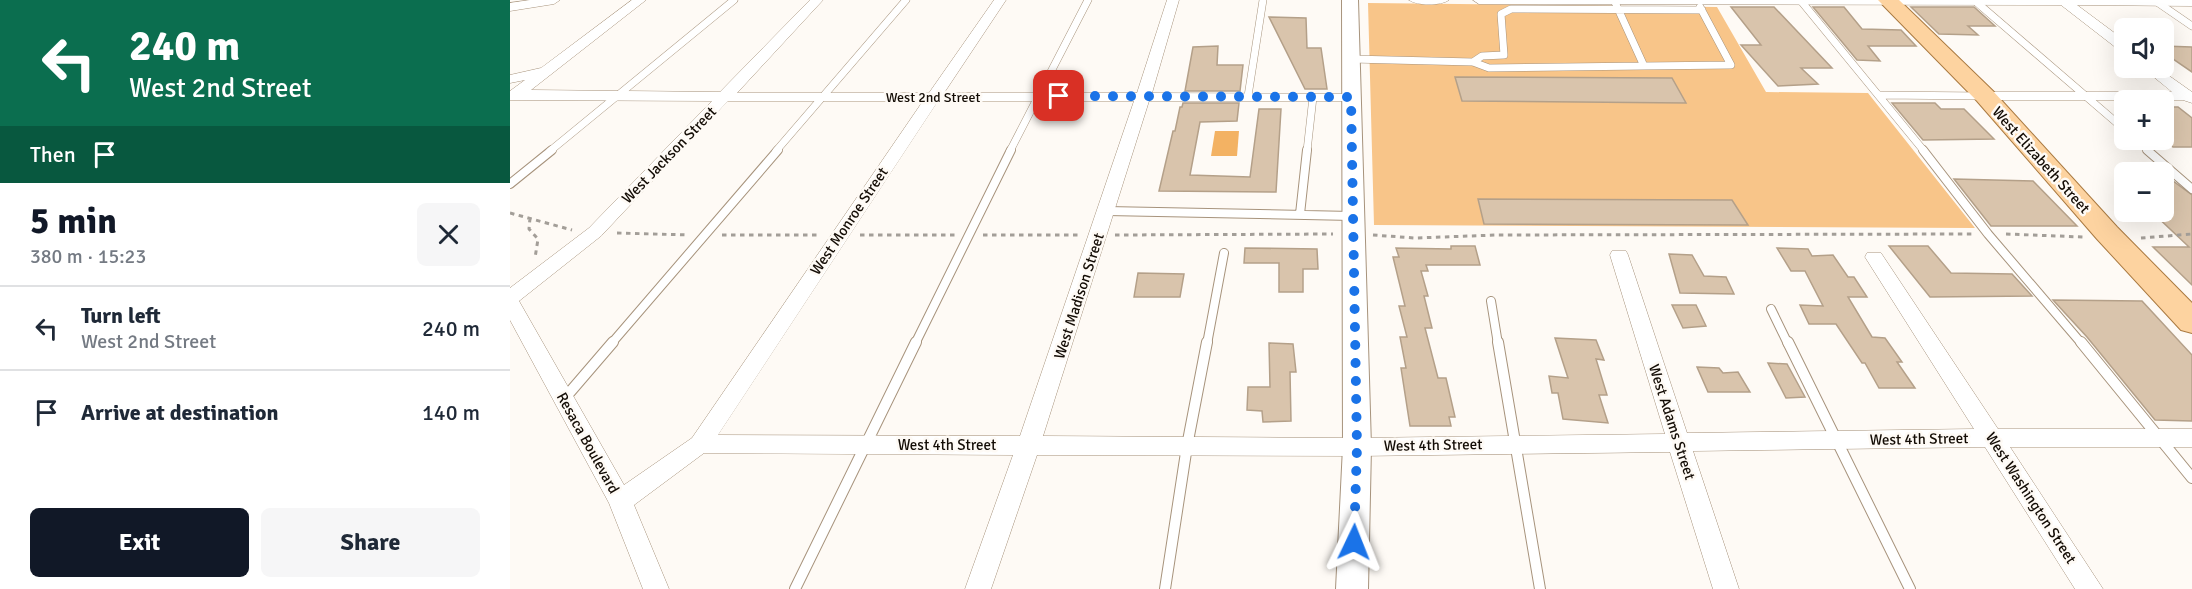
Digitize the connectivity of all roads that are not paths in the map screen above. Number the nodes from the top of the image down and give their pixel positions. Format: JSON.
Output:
{"nodes":[{"id":1,"x":554,"y":0,"type":"edge"},
{"id":2,"x":640,"y":0,"type":"edge"},
{"id":3,"x":734,"y":0,"type":"edge"},
{"id":4,"x":818,"y":0,"type":"edge"},
{"id":5,"x":906,"y":0,"type":"edge"},
{"id":6,"x":1000,"y":0,"type":"edge"},
{"id":7,"x":1088,"y":0,"type":"edge"},
{"id":8,"x":1173,"y":0,"type":"edge"},
{"id":9,"x":1263,"y":0,"type":"edge"},
{"id":10,"x":1350,"y":0,"type":"edge"},
{"id":11,"x":1415,"y":0,"type":"edge"},
{"id":12,"x":1443,"y":0,"type":"edge"},
{"id":13,"x":1479,"y":0,"type":"edge"},
{"id":14,"x":1801,"y":1,"type":"edge"},
{"id":15,"x":1853,"y":1,"type":"edge"},
{"id":16,"x":1889,"y":1,"type":"edge"},
{"id":17,"x":1975,"y":1,"type":"edge"},
{"id":18,"x":2063,"y":1,"type":"edge"},
{"id":19,"x":2157,"y":2,"type":"junction"},
{"id":20,"x":2192,"y":2,"type":"edge"},
{"id":21,"x":1616,"y":5,"type":"edge"},
{"id":22,"x":1699,"y":5,"type":"edge"},
{"id":23,"x":510,"y":7,"type":"edge"},
{"id":24,"x":2192,"y":26,"type":"edge"},
{"id":25,"x":2114,"y":39,"type":"edge"},
{"id":26,"x":1351,"y":59,"type":"junction"},
{"id":27,"x":1473,"y":62,"type":"junction"},
{"id":28,"x":1644,"y":66,"type":"junction"},
{"id":29,"x":546,"y":71,"type":"junction"},
{"id":30,"x":2164,"y":78,"type":"edge"},
{"id":31,"x":510,"y":79,"type":"edge"},
{"id":32,"x":1880,"y":95,"type":"junction"},
{"id":33,"x":512,"y":96,"type":"edge"},
{"id":34,"x":619,"y":96,"type":"junction"},
{"id":35,"x":1037,"y":96,"type":"junction"},
{"id":36,"x":1144,"y":96,"type":"junction"},
{"id":37,"x":1248,"y":96,"type":"junction"},
{"id":38,"x":1985,"y":96,"type":"junction"},
{"id":39,"x":2087,"y":96,"type":"junction"},
{"id":40,"x":726,"y":97,"type":"junction"},
{"id":41,"x":823,"y":97,"type":"junction"},
{"id":42,"x":934,"y":97,"type":"junction"},
{"id":43,"x":1313,"y":97,"type":"junction"},
{"id":44,"x":1351,"y":97,"type":"junction"},
{"id":45,"x":2191,"y":97,"type":"edge"},
{"id":46,"x":2114,"y":120,"type":"edge"},
{"id":47,"x":2147,"y":150,"type":"edge"},
{"id":48,"x":510,"y":184,"type":"edge"},
{"id":49,"x":2192,"y":189,"type":"edge"},
{"id":50,"x":1107,"y":211,"type":"junction"},
{"id":51,"x":1300,"y":214,"type":"junction"},
{"id":52,"x":1355,"y":216,"type":"junction"},
{"id":53,"x":1224,"y":253,"type":"dead end"},
{"id":54,"x":1619,"y":255,"type":"dead end"},
{"id":55,"x":1874,"y":257,"type":"dead end"},
{"id":56,"x":510,"y":300,"type":"edge"},
{"id":57,"x":1491,"y":301,"type":"dead end"},
{"id":58,"x":1771,"y":309,"type":"dead end"},
{"id":59,"x":2188,"y":313,"type":"edge"},
{"id":60,"x":564,"y":399,"type":"junction"},
{"id":61,"x":1993,"y":438,"type":"junction"},
{"id":62,"x":2159,"y":438,"type":"junction"},
{"id":63,"x":2192,"y":438,"type":"edge"},
{"id":64,"x":1835,"y":440,"type":"junction"},
{"id":65,"x":1678,"y":441,"type":"junction"},
{"id":66,"x":700,"y":444,"type":"junction"},
{"id":67,"x":1517,"y":444,"type":"junction"},
{"id":68,"x":866,"y":445,"type":"junction"},
{"id":69,"x":1029,"y":446,"type":"junction"},
{"id":70,"x":1187,"y":446,"type":"junction"},
{"id":71,"x":1357,"y":447,"type":"junction"},
{"id":72,"x":2192,"y":478,"type":"edge"},
{"id":73,"x":620,"y":501,"type":"junction"},
{"id":74,"x":656,"y":589,"type":"edge"},
{"id":75,"x":795,"y":589,"type":"edge"},
{"id":76,"x":978,"y":589,"type":"edge"},
{"id":77,"x":1165,"y":589,"type":"edge"},
{"id":78,"x":1352,"y":589,"type":"edge"},
{"id":79,"x":1540,"y":589,"type":"edge"},
{"id":80,"x":1726,"y":589,"type":"edge"},
{"id":81,"x":1910,"y":589,"type":"edge"},
{"id":82,"x":2090,"y":589,"type":"edge"}],
"edges":[{"from":1,"to":23,"type":"street"},
{"from":2,"to":29,"type":"street"},
{"from":3,"to":34,"type":"lane"},
{"from":4,"to":40,"type":"street","name":"West Jackson Street"},
{"from":5,"to":41,"type":"lane"},
{"from":6,"to":42,"type":"street","name":"West Monroe Street"},
{"from":7,"to":35,"type":"lane"},
{"from":8,"to":36,"type":"street","name":"West Madison Street"},
{"from":9,"to":37,"type":"lane"},
{"from":10,"to":26,"type":"street"},
{"from":11,"to":12,"type":"street"},
{"from":13,"to":21,"type":"street"},
{"from":14,"to":15,"type":"street"},
{"from":14,"to":22,"type":"street"},
{"from":14,"to":32,"type":"lane"},
{"from":15,"to":16,"type":"street"},
{"from":16,"to":17,"type":"street"},
{"from":16,"to":38,"type":"main road","name":"West Elizabeth Street"},
{"from":17,"to":18,"type":"street"},
{"from":17,"to":39,"type":"lane"},
{"from":18,"to":19,"type":"street"},
{"from":18,"to":25,"type":"street"},
{"from":19,"to":20,"type":"street"},
{"from":19,"to":24,"type":"lane"},
{"from":21,"to":22,"type":"street"},
{"from":21,"to":27,"type":"lane"},
{"from":21,"to":28,"type":"lane"},
{"from":22,"to":28,"type":"lane"},
{"from":26,"to":27,"type":"lane"},
{"from":26,"to":44,"type":"street"},
{"from":27,"to":28,"type":"lane"},
{"from":29,"to":31,"type":"street"},
{"from":29,"to":33,"type":"street"},
{"from":30,"to":45,"type":"street"},
{"from":32,"to":38,"type":"lane"},
{"from":32,"to":62,"type":"lane"},
{"from":33,"to":34,"type":"street","name":"West 2nd Street"},
{"from":34,"to":40,"type":"street","name":"West 2nd Street"},
{"from":34,"to":48,"type":"lane"},
{"from":35,"to":36,"type":"street","name":"West 2nd Street"},
{"from":35,"to":42,"type":"street","name":"West 2nd Street"},
{"from":35,"to":68,"type":"lane"},
{"from":36,"to":37,"type":"street","name":"West 2nd Street"},
{"from":36,"to":50,"type":"street","name":"West Madison Street"},
{"from":37,"to":43,"type":"street","name":"West 2nd Street"},
{"from":38,"to":39,"type":"street"},
{"from":38,"to":59,"type":"main road","name":"West Elizabeth Street"},
{"from":39,"to":45,"type":"street"},
{"from":39,"to":46,"type":"lane"},
{"from":40,"to":41,"type":"street","name":"West 2nd Street"},
{"from":40,"to":56,"type":"street","name":"West Jackson Street"},
{"from":41,"to":42,"type":"street","name":"West 2nd Street"},
{"from":41,"to":60,"type":"lane"},
{"from":42,"to":66,"type":"street","name":"West Monroe Street"},
{"from":43,"to":44,"type":"street","name":"West 2nd Street"},
{"from":43,"to":51,"type":"lane"},
{"from":44,"to":52,"type":"street"},
{"from":47,"to":49,"type":"lane"},
{"from":50,"to":51,"type":"lane"},
{"from":50,"to":69,"type":"street","name":"West Madison Street"},
{"from":51,"to":52,"type":"lane"},
{"from":52,"to":71,"type":"street"},
{"from":53,"to":70,"type":"lane"},
{"from":54,"to":65,"type":"street","name":"West Adams Street"},
{"from":55,"to":61,"type":"street","name":"West Washington Street"},
{"from":56,"to":60,"type":"street","name":"Resaca Boulevard"},
{"from":57,"to":67,"type":"lane"},
{"from":58,"to":64,"type":"lane"},
{"from":60,"to":73,"type":"street","name":"Resaca Boulevard"},
{"from":61,"to":62,"type":"street","name":"West 4th Street"},
{"from":61,"to":64,"type":"street","name":"West 4th Street"},
{"from":61,"to":82,"type":"street","name":"West Washington Street"},
{"from":62,"to":63,"type":"street","name":"West 4th Street"},
{"from":62,"to":72,"type":"lane"},
{"from":64,"to":65,"type":"street","name":"West 4th Street"},
{"from":64,"to":81,"type":"lane"},
{"from":65,"to":67,"type":"street","name":"West 4th Street"},
{"from":65,"to":80,"type":"street","name":"West Adams Street"},
{"from":66,"to":68,"type":"street","name":"West 4th Street"},
{"from":66,"to":73,"type":"street"},
{"from":67,"to":71,"type":"street","name":"West 4th Street"},
{"from":67,"to":79,"type":"lane"},
{"from":68,"to":69,"type":"street","name":"West 4th Street"},
{"from":68,"to":75,"type":"lane"},
{"from":69,"to":70,"type":"street","name":"West 4th Street"},
{"from":69,"to":76,"type":"street","name":"West Madison Street"},
{"from":70,"to":71,"type":"street","name":"West 4th Street"},
{"from":70,"to":77,"type":"lane"},
{"from":71,"to":78,"type":"street"},
{"from":73,"to":74,"type":"street","name":"Resaca Boulevard"}]}
